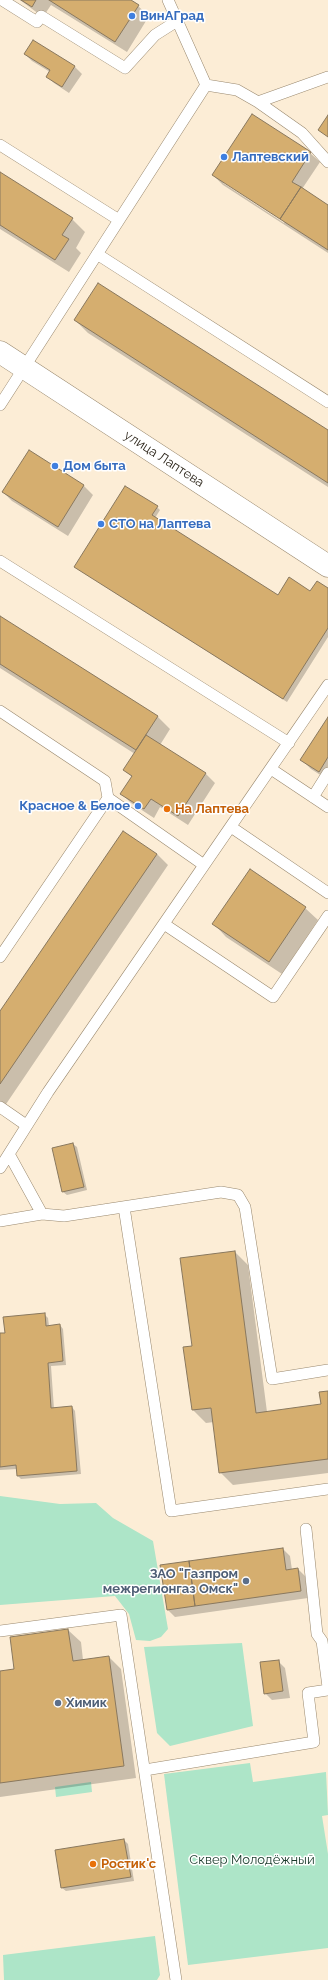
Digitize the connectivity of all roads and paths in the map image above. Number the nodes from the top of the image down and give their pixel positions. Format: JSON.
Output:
{"nodes":[{"id":1,"x":2,"y":0,"type":"edge"},
{"id":2,"x":168,"y":0,"type":"edge"},
{"id":3,"x":177,"y":22,"type":"junction"},
{"id":4,"x":328,"y":77,"type":"edge"},
{"id":5,"x":206,"y":85,"type":"junction"},
{"id":6,"x":258,"y":102,"type":"junction"},
{"id":7,"x":0,"y":145,"type":"edge"},
{"id":8,"x":328,"y":162,"type":"edge"},
{"id":9,"x":119,"y":220,"type":"junction"},
{"id":10,"x":97,"y":254,"type":"junction"},
{"id":11,"x":0,"y":352,"type":"edge"},
{"id":12,"x":24,"y":368,"type":"junction"},
{"id":13,"x":328,"y":402,"type":"edge"},
{"id":14,"x":0,"y":405,"type":"edge"},
{"id":15,"x":0,"y":561,"type":"edge"},
{"id":16,"x":328,"y":566,"type":"edge"},
{"id":17,"x":328,"y":685,"type":"edge"},
{"id":18,"x":0,"y":711,"type":"edge"},
{"id":19,"x":289,"y":742,"type":"junction"},
{"id":20,"x":272,"y":769,"type":"junction"},
{"id":21,"x":328,"y":774,"type":"edge"},
{"id":22,"x":313,"y":797,"type":"junction"},
{"id":23,"x":108,"y":798,"type":"junction"},
{"id":24,"x":328,"y":807,"type":"edge"},
{"id":25,"x":231,"y":827,"type":"junction"},
{"id":26,"x":204,"y":865,"type":"junction"},
{"id":27,"x":328,"y":892,"type":"edge"},
{"id":28,"x":328,"y":916,"type":"edge"},
{"id":29,"x":164,"y":924,"type":"junction"},
{"id":30,"x":0,"y":957,"type":"edge"},
{"id":31,"x":0,"y":1108,"type":"edge"},
{"id":32,"x":26,"y":1125,"type":"junction"},
{"id":33,"x":9,"y":1154,"type":"junction"},
{"id":34,"x":0,"y":1168,"type":"edge"},
{"id":35,"x":124,"y":1207,"type":"junction"},
{"id":36,"x":42,"y":1214,"type":"junction"},
{"id":37,"x":0,"y":1221,"type":"edge"},
{"id":38,"x":328,"y":1370,"type":"edge"},
{"id":39,"x":328,"y":1489,"type":"edge"},
{"id":40,"x":306,"y":1529,"type":"dead end"},
{"id":41,"x":0,"y":1630,"type":"edge"},
{"id":42,"x":325,"y":1640,"type":"edge"},
{"id":43,"x":328,"y":1689,"type":"edge"},
{"id":44,"x":145,"y":1770,"type":"junction"},
{"id":45,"x":176,"y":1980,"type":"edge"}],
"edges":[{"from":1,"to":3,"type":"lane"},
{"from":2,"to":3,"type":"lane"},
{"from":3,"to":5,"type":"lane"},
{"from":4,"to":6,"type":"lane"},
{"from":5,"to":6,"type":"lane"},
{"from":5,"to":9,"type":"lane"},
{"from":6,"to":8,"type":"lane"},
{"from":7,"to":9,"type":"lane"},
{"from":9,"to":10,"type":"lane"},
{"from":10,"to":12,"type":"lane"},
{"from":10,"to":13,"type":"lane"},
{"from":11,"to":12,"type":"street","name":"улица Лаптева"},
{"from":12,"to":14,"type":"lane"},
{"from":12,"to":16,"type":"street","name":"улица Лаптева"},
{"from":15,"to":19,"type":"lane"},
{"from":17,"to":19,"type":"lane"},
{"from":18,"to":23,"type":"lane"},
{"from":19,"to":20,"type":"lane"},
{"from":20,"to":22,"type":"lane"},
{"from":20,"to":25,"type":"lane"},
{"from":21,"to":22,"type":"lane"},
{"from":22,"to":24,"type":"lane"},
{"from":23,"to":26,"type":"lane"},
{"from":23,"to":30,"type":"lane"},
{"from":25,"to":26,"type":"lane"},
{"from":25,"to":27,"type":"lane"},
{"from":26,"to":29,"type":"lane"},
{"from":28,"to":29,"type":"lane"},
{"from":29,"to":32,"type":"lane"},
{"from":31,"to":32,"type":"lane"},
{"from":32,"to":33,"type":"lane"},
{"from":33,"to":34,"type":"lane"},
{"from":33,"to":36,"type":"lane"},
{"from":35,"to":36,"type":"lane"},
{"from":35,"to":38,"type":"lane"},
{"from":35,"to":39,"type":"lane"},
{"from":36,"to":37,"type":"lane"},
{"from":40,"to":42,"type":"lane"},
{"from":41,"to":44,"type":"lane"},
{"from":42,"to":43,"type":"lane"},
{"from":43,"to":44,"type":"lane"},
{"from":44,"to":45,"type":"lane"}]}
